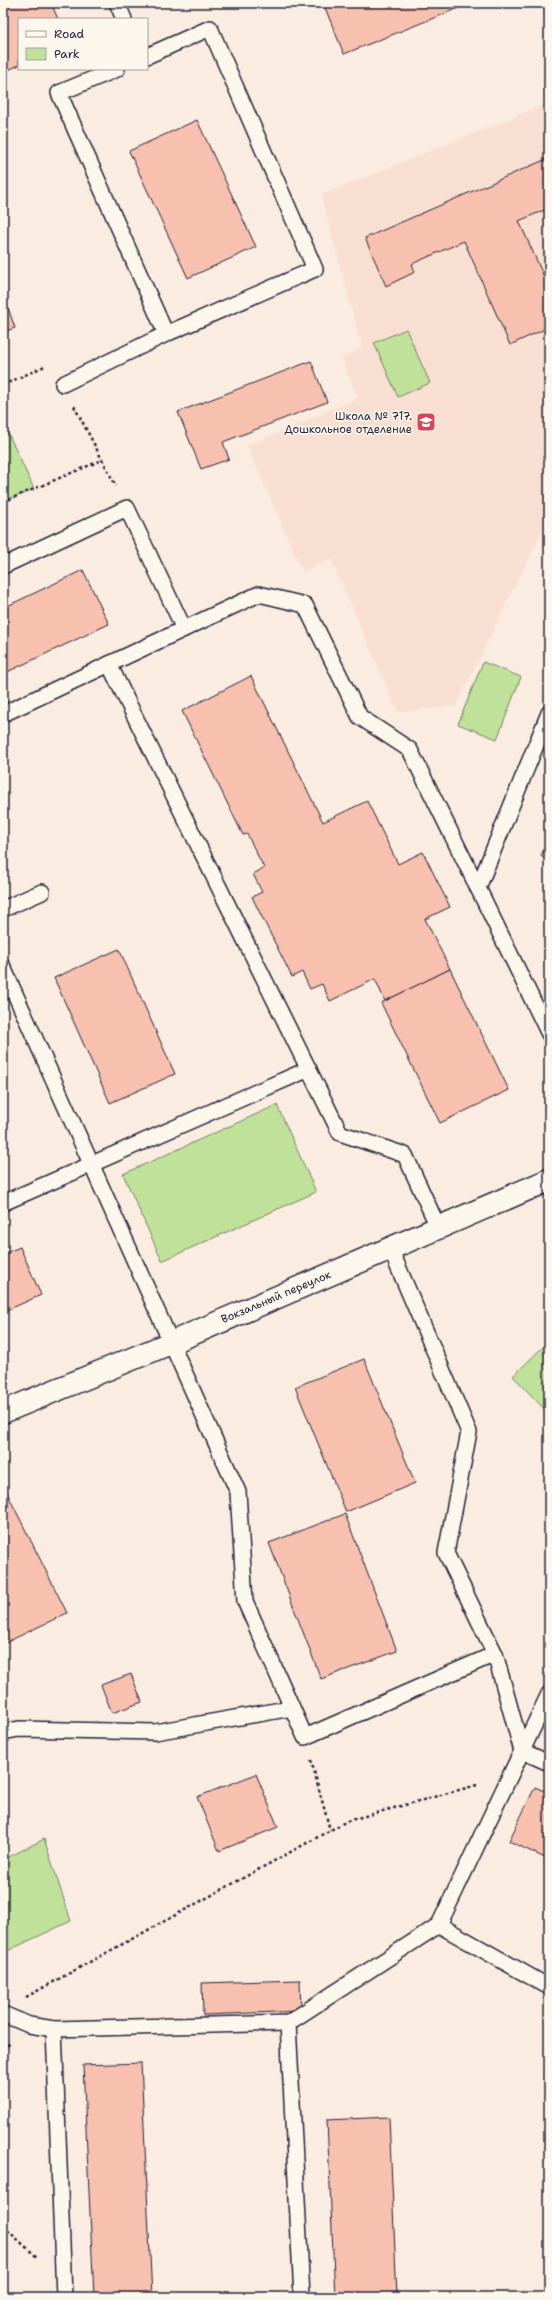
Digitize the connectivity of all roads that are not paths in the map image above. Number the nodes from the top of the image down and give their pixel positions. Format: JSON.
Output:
{"nodes":[{"id":1,"x":117,"y":3,"type":"edge"},
{"id":2,"x":124,"y":18,"type":"edge"},
{"id":3,"x":148,"y":56,"type":"edge"},
{"id":4,"x":115,"y":70,"type":"edge"},
{"id":5,"x":166,"y":334,"type":"junction"},
{"id":6,"x":63,"y":384,"type":"road end"},
{"id":7,"x":3,"y":566,"type":"edge"},
{"id":8,"x":184,"y":629,"type":"junction"},
{"id":9,"x":109,"y":664,"type":"junction"},
{"id":10,"x":549,"y":713,"type":"edge"},
{"id":11,"x":3,"y":714,"type":"edge"},
{"id":12,"x":478,"y":888,"type":"junction"},
{"id":13,"x":42,"y":892,"type":"dead end"},
{"id":14,"x":3,"y":910,"type":"edge"},
{"id":15,"x":3,"y":967,"type":"edge"},
{"id":16,"x":549,"y":1034,"type":"edge"},
{"id":17,"x":309,"y":1069,"type":"junction"},
{"id":18,"x":92,"y":1164,"type":"junction"},
{"id":19,"x":549,"y":1180,"type":"edge"},
{"id":20,"x":3,"y":1204,"type":"edge"},
{"id":21,"x":438,"y":1227,"type":"junction"},
{"id":22,"x":390,"y":1248,"type":"junction"},
{"id":23,"x":173,"y":1342,"type":"junction"},
{"id":24,"x":3,"y":1412,"type":"edge"},
{"id":25,"x":495,"y":1654,"type":"junction"},
{"id":26,"x":549,"y":1694,"type":"edge"},
{"id":27,"x":292,"y":1708,"type":"junction"},
{"id":28,"x":5,"y":1727,"type":"edge"},
{"id":29,"x":522,"y":1751,"type":"junction"},
{"id":30,"x":549,"y":1763,"type":"edge"},
{"id":31,"x":439,"y":1925,"type":"junction"},
{"id":32,"x":549,"y":1987,"type":"edge"},
{"id":33,"x":3,"y":2014,"type":"edge"},
{"id":34,"x":288,"y":2023,"type":"junction"},
{"id":35,"x":54,"y":2028,"type":"junction"},
{"id":36,"x":64,"y":2297,"type":"edge"},
{"id":37,"x":302,"y":2297,"type":"edge"}],
"edges":[{"from":1,"to":2,"type":"lane"},
{"from":3,"to":5,"type":"lane"},
{"from":4,"to":5,"type":"lane"},
{"from":5,"to":6,"type":"lane"},
{"from":7,"to":8,"type":"lane"},
{"from":8,"to":9,"type":"lane"},
{"from":8,"to":12,"type":"lane"},
{"from":9,"to":11,"type":"lane"},
{"from":9,"to":17,"type":"lane"},
{"from":10,"to":12,"type":"lane"},
{"from":12,"to":16,"type":"lane"},
{"from":13,"to":14,"type":"lane"},
{"from":15,"to":18,"type":"lane"},
{"from":17,"to":18,"type":"lane"},
{"from":17,"to":21,"type":"lane"},
{"from":18,"to":20,"type":"lane"},
{"from":18,"to":23,"type":"lane"},
{"from":19,"to":21,"type":"street","name":"Вокзальный переулок"},
{"from":21,"to":22,"type":"street","name":"Вокзальный переулок"},
{"from":22,"to":23,"type":"street","name":"Вокзальный переулок"},
{"from":22,"to":25,"type":"lane"},
{"from":23,"to":24,"type":"street","name":"Вокзальный переулок"},
{"from":23,"to":27,"type":"lane"},
{"from":25,"to":27,"type":"lane"},
{"from":25,"to":29,"type":"lane"},
{"from":26,"to":29,"type":"lane"},
{"from":27,"to":28,"type":"lane"},
{"from":29,"to":30,"type":"lane"},
{"from":29,"to":31,"type":"lane"},
{"from":31,"to":32,"type":"lane"},
{"from":31,"to":34,"type":"lane"},
{"from":33,"to":35,"type":"lane"},
{"from":34,"to":35,"type":"lane"},
{"from":34,"to":37,"type":"lane"},
{"from":35,"to":36,"type":"lane"}]}
